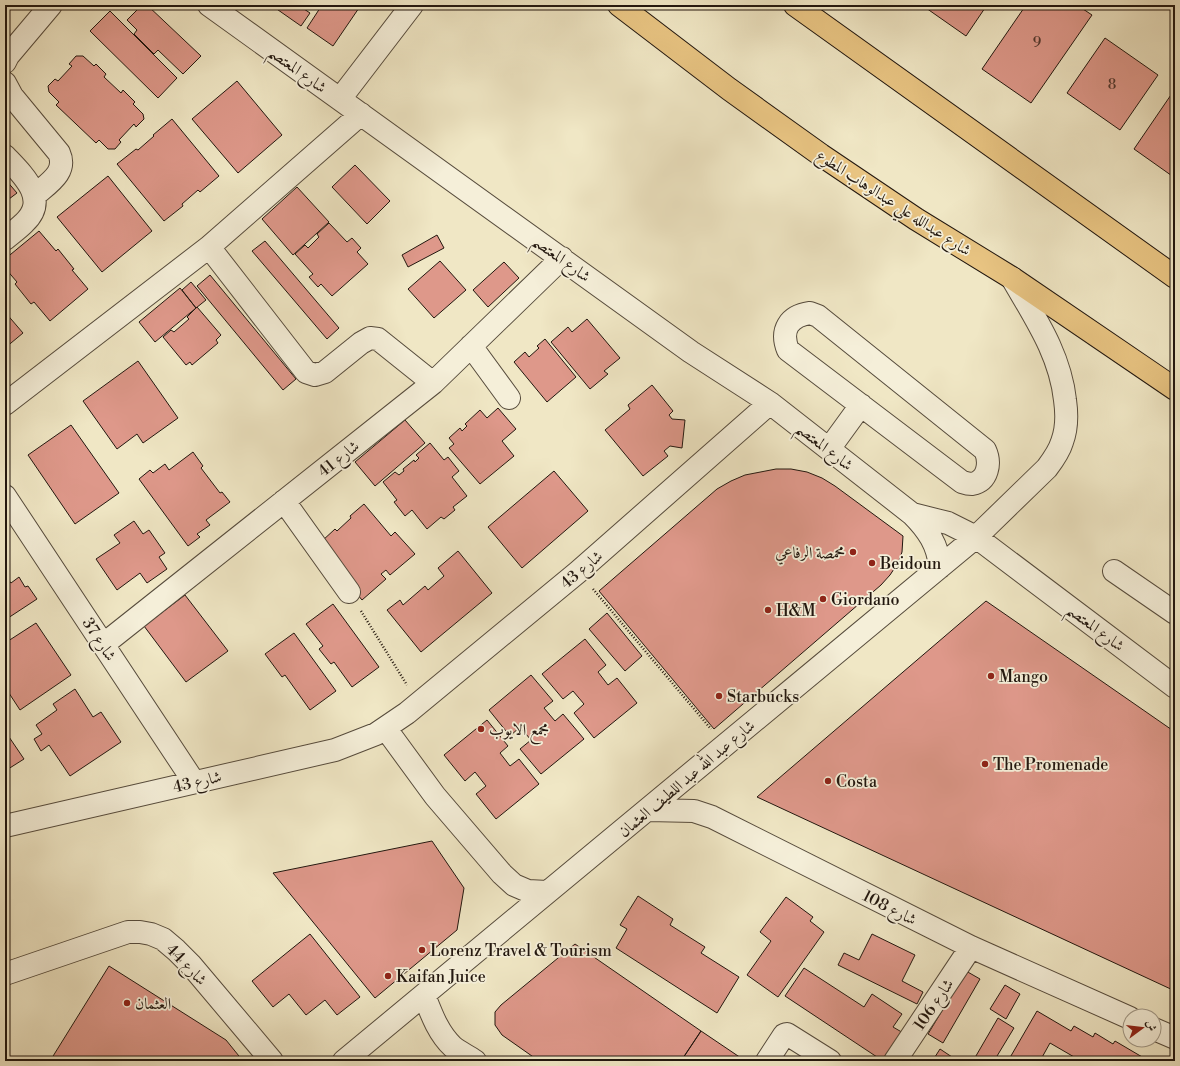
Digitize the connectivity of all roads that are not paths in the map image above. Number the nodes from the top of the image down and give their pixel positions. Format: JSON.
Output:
{"nodes":[{"id":1,"x":51,"y":5,"type":"edge"},
{"id":2,"x":209,"y":5,"type":"edge"},
{"id":3,"x":412,"y":5,"type":"edge"},
{"id":4,"x":619,"y":5,"type":"edge"},
{"id":5,"x":795,"y":5,"type":"edge"},
{"id":6,"x":5,"y":62,"type":"edge"},
{"id":7,"x":5,"y":83,"type":"edge"},
{"id":8,"x":340,"y":99,"type":"junction"},
{"id":9,"x":361,"y":114,"type":"junction"},
{"id":10,"x":5,"y":156,"type":"edge"},
{"id":11,"x":34,"y":196,"type":"junction"},
{"id":12,"x":5,"y":239,"type":"edge"},
{"id":13,"x":209,"y":246,"type":"junction"},
{"id":14,"x":562,"y":258,"type":"junction"},
{"id":15,"x":1175,"y":277,"type":"edge"},
{"id":16,"x":1012,"y":278,"type":"junction"},
{"id":17,"x":471,"y":346,"type":"junction"},
{"id":18,"x":433,"y":383,"type":"junction"},
{"id":19,"x":1175,"y":390,"type":"edge"},
{"id":20,"x":509,"y":398,"type":"dead end"},
{"id":21,"x":770,"y":403,"type":"junction"},
{"id":22,"x":5,"y":404,"type":"edge"},
{"id":23,"x":861,"y":405,"type":"junction"},
{"id":24,"x":829,"y":449,"type":"junction"},
{"id":25,"x":5,"y":496,"type":"edge"},
{"id":26,"x":284,"y":501,"type":"junction"},
{"id":27,"x":912,"y":514,"type":"junction"},
{"id":28,"x":976,"y":537,"type":"junction"},
{"id":29,"x":940,"y":567,"type":"junction"},
{"id":30,"x":1114,"y":571,"type":"dead end"},
{"id":31,"x":349,"y":592,"type":"road end"},
{"id":32,"x":1175,"y":613,"type":"edge"},
{"id":33,"x":104,"y":644,"type":"junction"},
{"id":34,"x":1175,"y":687,"type":"edge"},
{"id":35,"x":386,"y":728,"type":"junction"},
{"id":36,"x":194,"y":782,"type":"junction"},
{"id":37,"x":648,"y":810,"type":"junction"},
{"id":38,"x":5,"y":826,"type":"edge"},
{"id":39,"x":547,"y":892,"type":"junction"},
{"id":40,"x":971,"y":947,"type":"junction"},
{"id":41,"x":5,"y":974,"type":"edge"},
{"id":42,"x":424,"y":995,"type":"junction"},
{"id":43,"x":1122,"y":1014,"type":"edge"},
{"id":44,"x":1162,"y":1032,"type":"edge"},
{"id":45,"x":1175,"y":1038,"type":"edge"},
{"id":46,"x":272,"y":1061,"type":"edge"},
{"id":47,"x":344,"y":1061,"type":"edge"},
{"id":48,"x":474,"y":1061,"type":"edge"},
{"id":49,"x":767,"y":1061,"type":"edge"},
{"id":50,"x":830,"y":1061,"type":"edge"},
{"id":51,"x":895,"y":1061,"type":"edge"}],
"edges":[{"from":1,"to":6,"type":"street"},
{"from":2,"to":8,"type":"street","name":"شارع المعتصم"},
{"from":3,"to":8,"type":"street"},
{"from":4,"to":16,"type":"main road","name":"شارع عبدالله علي عبدالوهاب المطوع"},
{"from":5,"to":15,"type":"main road"},
{"from":7,"to":11,"type":"street"},
{"from":8,"to":9,"type":"street","name":"شارع المعتصم"},
{"from":9,"to":13,"type":"street"},
{"from":9,"to":14,"type":"street","name":"شارع المعتصم"},
{"from":10,"to":11,"type":"street"},
{"from":11,"to":12,"type":"street"},
{"from":13,"to":18,"type":"street"},
{"from":13,"to":22,"type":"street"},
{"from":14,"to":17,"type":"street","name":"شارع 41"},
{"from":14,"to":21,"type":"street","name":"شارع المعتصم"},
{"from":16,"to":19,"type":"main road","name":"شارع عبدالله علي عبدالوهاب المطوع"},
{"from":16,"to":28,"type":"street","name":"شارع عبد الله عبد اللطيف العثمان"},
{"from":17,"to":18,"type":"street","name":"شارع 41"},
{"from":17,"to":20,"type":"street"},
{"from":18,"to":26,"type":"street","name":"شارع 41"},
{"from":21,"to":24,"type":"street","name":"شارع المعتصم"},
{"from":21,"to":35,"type":"street","name":"شارع 43"},
{"from":23,"to":23,"type":"street"},
{"from":23,"to":24,"type":"street"},
{"from":24,"to":27,"type":"street","name":"شارع المعتصم"},
{"from":25,"to":33,"type":"street","name":"شارع 37"},
{"from":26,"to":31,"type":"street"},
{"from":26,"to":33,"type":"street","name":"شارع 41"},
{"from":27,"to":28,"type":"street","name":"شارع المعتصم"},
{"from":27,"to":29,"type":"street","name":"شارع المعتصم"},
{"from":28,"to":29,"type":"street","name":"شارع عبد الله عبد اللطيف العثمان"},
{"from":28,"to":34,"type":"street","name":"شارع المعتصم"},
{"from":29,"to":37,"type":"street","name":"شارع عبد الله عبد اللطيف العثمان"},
{"from":30,"to":32,"type":"street"},
{"from":33,"to":36,"type":"street","name":"شارع 37"},
{"from":35,"to":36,"type":"street","name":"شارع 43"},
{"from":35,"to":39,"type":"street"},
{"from":36,"to":38,"type":"street","name":"شارع 43"},
{"from":37,"to":39,"type":"street","name":"شارع عبد الله عبد اللطيف العثمان"},
{"from":37,"to":40,"type":"street","name":"شارع 108"},
{"from":39,"to":42,"type":"street","name":"شارع عبد الله عبد اللطيف العثمان"},
{"from":40,"to":43,"type":"street","name":"شارع 108"},
{"from":40,"to":51,"type":"street","name":"شارع 106"},
{"from":41,"to":46,"type":"street","name":"شارع 44"},
{"from":42,"to":47,"type":"street","name":"شارع عبد الله عبد اللطيف العثمان"},
{"from":42,"to":48,"type":"street"},
{"from":44,"to":45,"type":"street"},
{"from":49,"to":50,"type":"street"}]}
